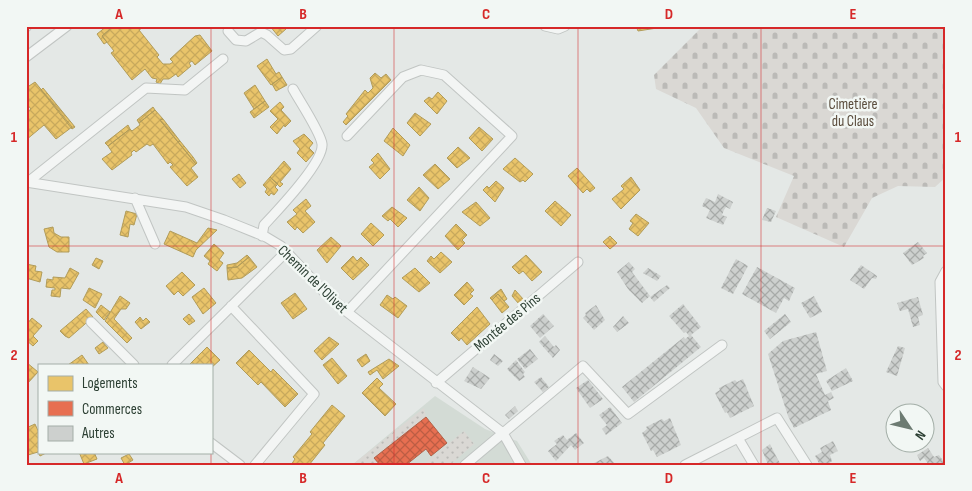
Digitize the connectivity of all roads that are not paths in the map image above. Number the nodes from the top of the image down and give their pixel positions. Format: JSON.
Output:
{"nodes":[{"id":1,"x":68,"y":26,"type":"edge"},
{"id":2,"x":317,"y":26,"type":"edge"},
{"id":3,"x":545,"y":26,"type":"edge"},
{"id":4,"x":565,"y":26,"type":"edge"},
{"id":5,"x":228,"y":31,"type":"dead end"},
{"id":6,"x":26,"y":57,"type":"edge"},
{"id":7,"x":223,"y":59,"type":"dead end"},
{"id":8,"x":293,"y":89,"type":"dead end"},
{"id":9,"x":347,"y":136,"type":"dead end"},
{"id":10,"x":27,"y":182,"type":"edge"},
{"id":11,"x":136,"y":198,"type":"junction"},
{"id":12,"x":262,"y":236,"type":"junction"},
{"id":13,"x":155,"y":244,"type":"dead end"},
{"id":14,"x":287,"y":250,"type":"junction"},
{"id":15,"x":578,"y":262,"type":"dead end"},
{"id":16,"x":946,"y":271,"type":"edge"},
{"id":17,"x":231,"y":306,"type":"junction"},
{"id":18,"x":347,"y":312,"type":"junction"},
{"id":19,"x":91,"y":322,"type":"dead end"},
{"id":20,"x":722,"y":345,"type":"dead end"},
{"id":21,"x":133,"y":364,"type":"edge"},
{"id":22,"x":173,"y":364,"type":"edge"},
{"id":23,"x":436,"y":383,"type":"junction"},
{"id":24,"x":946,"y":386,"type":"edge"},
{"id":25,"x":503,"y":432,"type":"junction"},
{"id":26,"x":738,"y":438,"type":"junction"},
{"id":27,"x":212,"y":444,"type":"edge"},
{"id":28,"x":240,"y":465,"type":"edge"},
{"id":29,"x":255,"y":465,"type":"edge"},
{"id":30,"x":465,"y":465,"type":"edge"},
{"id":31,"x":520,"y":465,"type":"edge"},
{"id":32,"x":685,"y":465,"type":"edge"},
{"id":33,"x":754,"y":465,"type":"edge"},
{"id":34,"x":807,"y":465,"type":"edge"}],
"edges":[{"from":1,"to":6,"type":"street"},
{"from":2,"to":5,"type":"street"},
{"from":3,"to":4,"type":"street"},
{"from":7,"to":10,"type":"street"},
{"from":8,"to":12,"type":"street"},
{"from":9,"to":18,"type":"street"},
{"from":10,"to":11,"type":"street","name":"Chemin de l'Olivet"},
{"from":11,"to":12,"type":"street","name":"Chemin de l'Olivet"},
{"from":11,"to":13,"type":"street"},
{"from":12,"to":14,"type":"street","name":"Chemin de l'Olivet"},
{"from":14,"to":17,"type":"street"},
{"from":14,"to":18,"type":"street","name":"Chemin de l'Olivet"},
{"from":15,"to":23,"type":"street","name":"Montée des Pins"},
{"from":16,"to":24,"type":"street"},
{"from":17,"to":22,"type":"street"},
{"from":17,"to":29,"type":"street"},
{"from":18,"to":23,"type":"street","name":"Chemin de l'Olivet"},
{"from":19,"to":21,"type":"street"},
{"from":20,"to":25,"type":"street"},
{"from":23,"to":25,"type":"street","name":"Chemin de l'Olivet"},
{"from":25,"to":30,"type":"street"},
{"from":25,"to":31,"type":"street","name":"Chemin de l'Olivet"},
{"from":26,"to":32,"type":"street"},
{"from":26,"to":33,"type":"street"},
{"from":26,"to":34,"type":"street"},
{"from":27,"to":28,"type":"street"}]}
